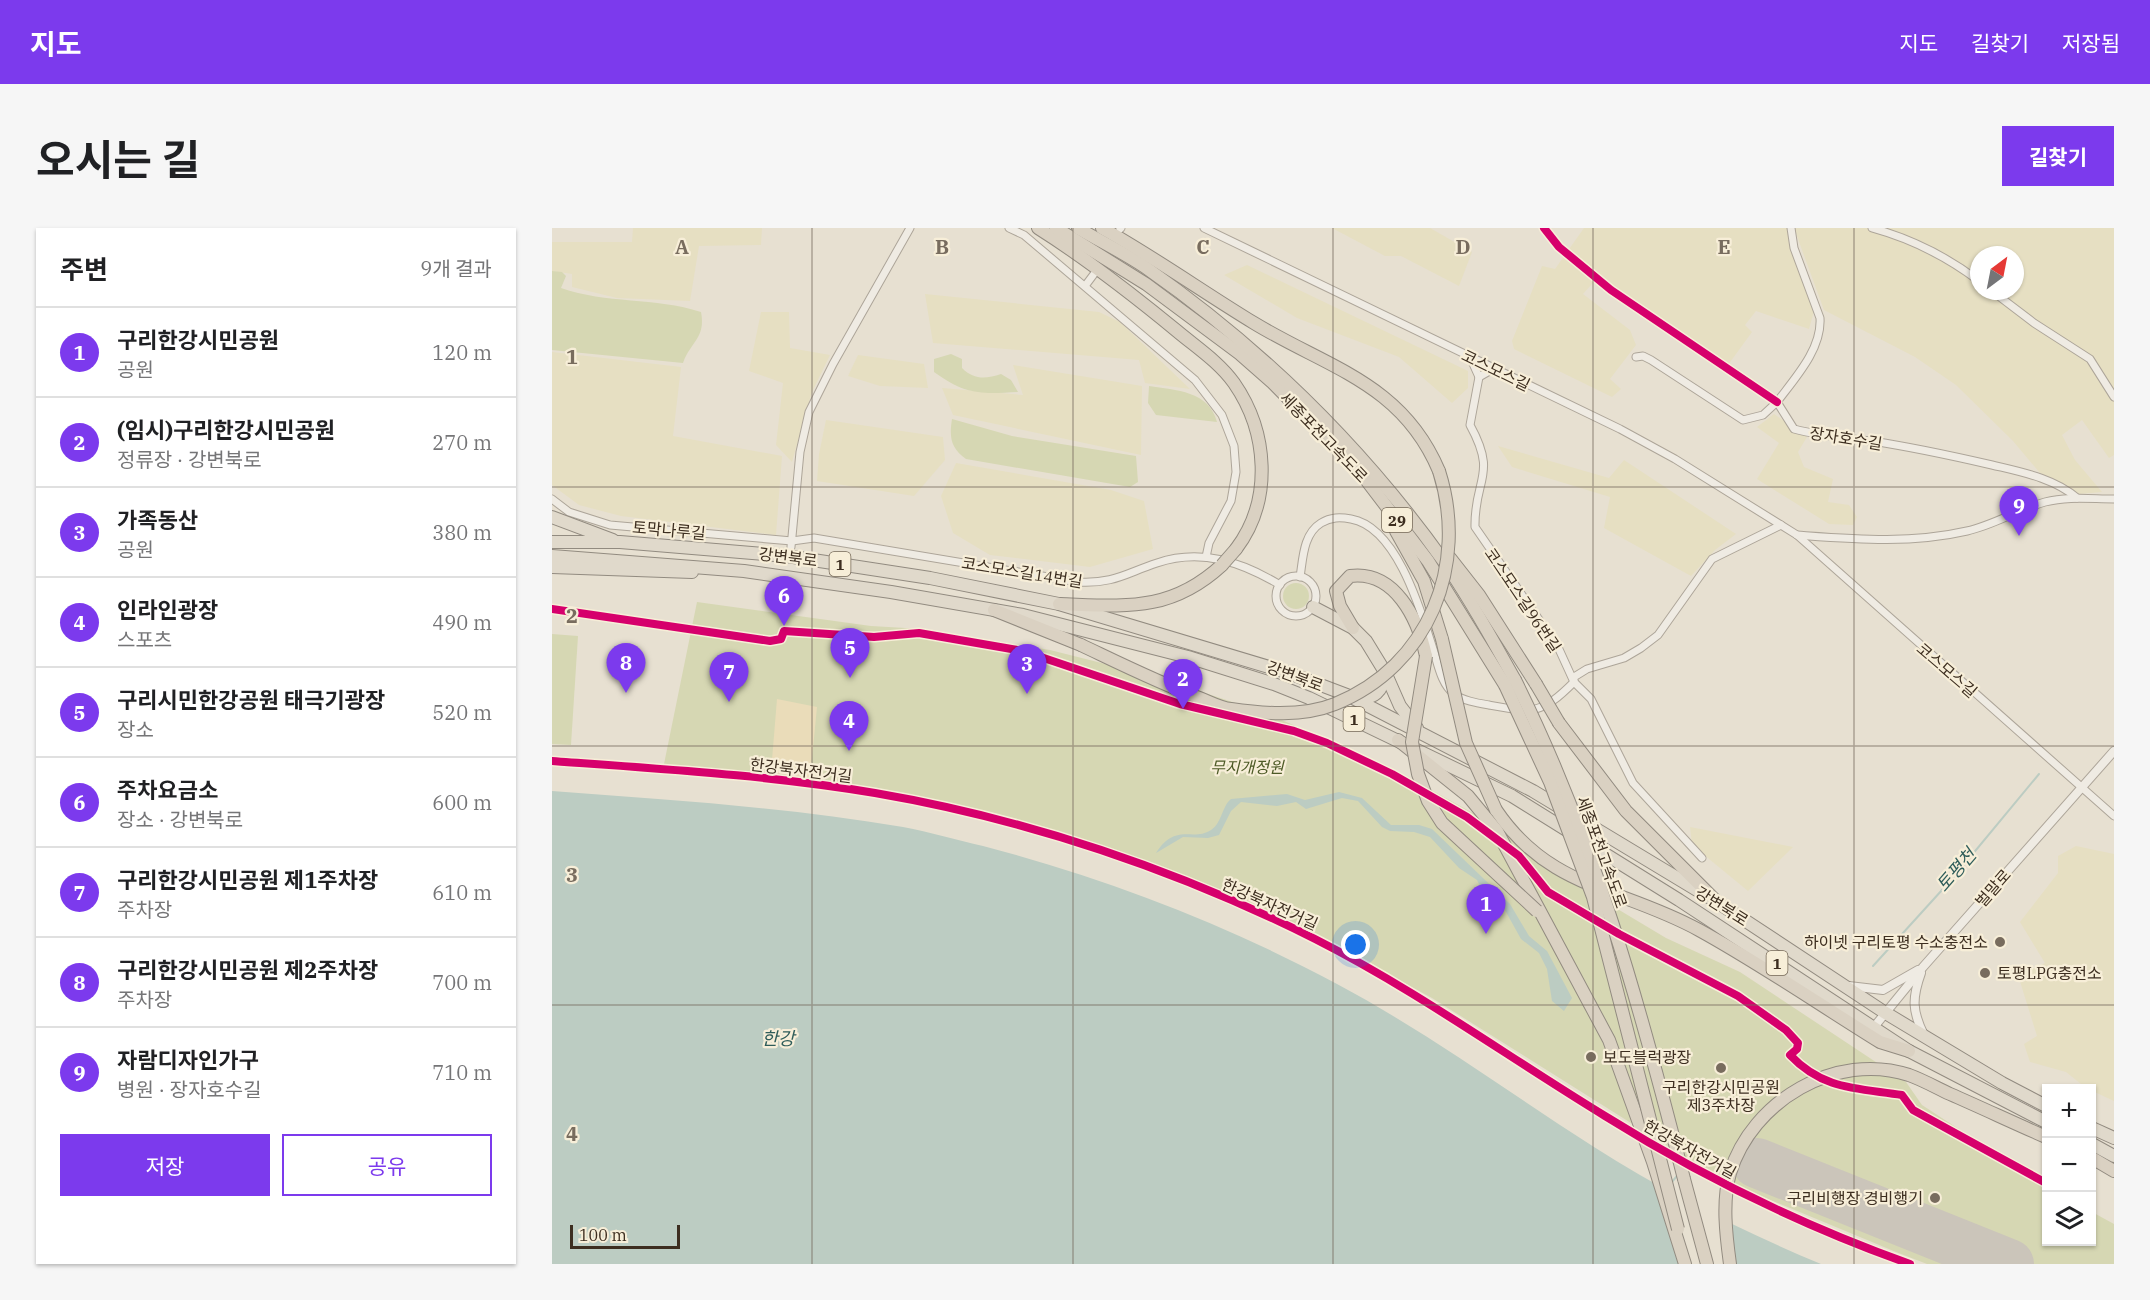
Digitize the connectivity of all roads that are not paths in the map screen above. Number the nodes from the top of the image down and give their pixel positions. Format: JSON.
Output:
{"nodes":[{"id":1,"x":910,"y":228,"type":"edge"},
{"id":2,"x":1009,"y":228,"type":"edge"},
{"id":3,"x":1038,"y":228,"type":"edge"},
{"id":4,"x":1056,"y":228,"type":"edge"},
{"id":5,"x":1078,"y":228,"type":"edge"},
{"id":6,"x":1102,"y":228,"type":"edge"},
{"id":7,"x":1204,"y":228,"type":"edge"},
{"id":8,"x":1544,"y":228,"type":"edge"},
{"id":9,"x":1791,"y":228,"type":"edge"},
{"id":10,"x":1872,"y":228,"type":"edge"},
{"id":11,"x":1094,"y":274,"type":"dead end"},
{"id":12,"x":1970,"y":274,"type":"edge"},
{"id":13,"x":1085,"y":286,"type":"junction"},
{"id":14,"x":2005,"y":300,"type":"edge"},
{"id":15,"x":1470,"y":357,"type":"junction"},
{"id":16,"x":1636,"y":357,"type":"dead end"},
{"id":17,"x":1493,"y":369,"type":"junction"},
{"id":18,"x":1479,"y":377,"type":"junction"},
{"id":19,"x":2114,"y":397,"type":"edge"},
{"id":20,"x":1309,"y":402,"type":"junction"},
{"id":21,"x":1777,"y":402,"type":"junction"},
{"id":22,"x":1290,"y":403,"type":"junction"},
{"id":23,"x":2077,"y":498,"type":"junction"},
{"id":24,"x":552,"y":499,"type":"edge"},
{"id":25,"x":2114,"y":499,"type":"edge"},
{"id":26,"x":552,"y":516,"type":"edge"},
{"id":27,"x":1781,"y":525,"type":"junction"},
{"id":28,"x":1797,"y":535,"type":"junction"},
{"id":29,"x":552,"y":542,"type":"edge"},
{"id":30,"x":620,"y":542,"type":"junction"},
{"id":31,"x":792,"y":544,"type":"junction"},
{"id":32,"x":552,"y":556,"type":"edge"},
{"id":33,"x":1206,"y":557,"type":"junction"},
{"id":34,"x":552,"y":567,"type":"edge"},
{"id":35,"x":744,"y":572,"type":"junction"},
{"id":36,"x":1300,"y":577,"type":"junction"},
{"id":37,"x":1280,"y":585,"type":"junction"},
{"id":38,"x":1059,"y":604,"type":"junction"},
{"id":39,"x":1313,"y":607,"type":"junction"},
{"id":40,"x":994,"y":610,"type":"junction"},
{"id":41,"x":1353,"y":628,"type":"junction"},
{"id":42,"x":1385,"y":672,"type":"junction"},
{"id":43,"x":1574,"y":682,"type":"junction"},
{"id":44,"x":1510,"y":683,"type":"junction"},
{"id":45,"x":1347,"y":695,"type":"junction"},
{"id":46,"x":1420,"y":731,"type":"junction"},
{"id":47,"x":1398,"y":740,"type":"junction"},
{"id":48,"x":2114,"y":751,"type":"edge"},
{"id":49,"x":2082,"y":788,"type":"junction"},
{"id":50,"x":2114,"y":816,"type":"edge"},
{"id":51,"x":1702,"y":858,"type":"dead end"},
{"id":52,"x":1717,"y":902,"type":"junction"},
{"id":53,"x":1537,"y":911,"type":"junction"},
{"id":54,"x":1923,"y":967,"type":"junction"},
{"id":55,"x":1844,"y":984,"type":"junction"},
{"id":56,"x":1884,"y":1012,"type":"junction"},
{"id":57,"x":1874,"y":1027,"type":"junction"},
{"id":58,"x":1925,"y":1037,"type":"junction"},
{"id":59,"x":1909,"y":1051,"type":"junction"},
{"id":60,"x":2042,"y":1104,"type":"edge"},
{"id":61,"x":2042,"y":1120,"type":"edge"},
{"id":62,"x":2096,"y":1130,"type":"edge"},
{"id":63,"x":2042,"y":1135,"type":"edge"},
{"id":64,"x":2114,"y":1138,"type":"edge"},
{"id":65,"x":2096,"y":1147,"type":"edge"},
{"id":66,"x":2114,"y":1156,"type":"edge"},
{"id":67,"x":2096,"y":1158,"type":"edge"},
{"id":68,"x":2096,"y":1160,"type":"edge"},
{"id":69,"x":2114,"y":1162,"type":"edge"},
{"id":70,"x":2114,"y":1171,"type":"edge"},
{"id":71,"x":1687,"y":1264,"type":"edge"},
{"id":72,"x":1707,"y":1264,"type":"edge"},
{"id":73,"x":1730,"y":1264,"type":"edge"}],
"edges":[{"from":1,"to":31,"type":"street"},
{"from":2,"to":13,"type":"street"},
{"from":3,"to":38,"type":"highway","bridge":true},
{"from":4,"to":22,"type":"highway","name":"세종포천고속도로","number":"29"},
{"from":5,"to":20,"type":"highway","name":"세종포천고속도로","number":"29"},
{"from":6,"to":40,"type":"highway","bridge":true},
{"from":7,"to":15,"type":"street","name":"코스모스길"},
{"from":8,"to":21,"type":"street"},
{"from":9,"to":21,"type":"street"},
{"from":10,"to":12,"type":"street"},
{"from":11,"to":13,"type":"street"},
{"from":13,"to":33,"type":"street"},
{"from":14,"to":19,"type":"street"},
{"from":15,"to":17,"type":"street","name":"코스모스길"},
{"from":15,"to":18,"type":"street"},
{"from":16,"to":21,"type":"street"},
{"from":17,"to":18,"type":"street"},
{"from":17,"to":27,"type":"street","name":"코스모스길"},
{"from":18,"to":43,"type":"street","name":"코스모스길96번길"},
{"from":20,"to":44,"type":"highway","name":"세종포천고속도로","number":"29"},
{"from":20,"to":52,"type":"highway","bridge":true},
{"from":21,"to":23,"type":"street","name":"장자호수길"},
{"from":22,"to":44,"type":"highway","name":"세종포천고속도로","number":"29"},
{"from":22,"to":59,"type":"highway","bridge":true},
{"from":23,"to":25,"type":"street"},
{"from":23,"to":28,"type":"street"},
{"from":24,"to":31,"type":"street","name":"토막나루길"},
{"from":26,"to":30,"type":"highway"},
{"from":27,"to":28,"type":"street","name":"코스모스길"},
{"from":27,"to":43,"type":"street"},
{"from":28,"to":49,"type":"street","name":"코스모스길"},
{"from":29,"to":30,"type":"highway","name":"강변북로","number":"1"},
{"from":30,"to":38,"type":"highway","name":"강변북로","number":"1"},
{"from":31,"to":33,"type":"street","name":"코스모스길14번길"},
{"from":32,"to":35,"type":"highway","name":"강변북로","number":"1"},
{"from":33,"to":37,"type":"street","name":"코스모스길14번길"},
{"from":34,"to":35,"type":"highway"},
{"from":35,"to":40,"type":"highway","name":"강변북로","number":"1"},
{"from":36,"to":37,"type":"street"},
{"from":36,"to":39,"type":"street"},
{"from":36,"to":43,"type":"street"},
{"from":37,"to":39,"type":"street"},
{"from":38,"to":45,"type":"highway","name":"강변북로","number":"1"},
{"from":39,"to":41,"type":"highway"},
{"from":40,"to":47,"type":"highway","name":"강변북로","number":"1"},
{"from":41,"to":42,"type":"highway"},
{"from":41,"to":53,"type":"highway","bridge":true},
{"from":42,"to":45,"type":"highway"},
{"from":42,"to":46,"type":"highway"},
{"from":43,"to":51,"type":"street","name":"코스모스길96번길"},
{"from":44,"to":71,"type":"highway","name":"세종포천고속도로","number":"29","bridge":true},
{"from":44,"to":72,"type":"highway","name":"세종포천고속도로","number":"29","bridge":true},
{"from":45,"to":46,"type":"highway","name":"강변북로","number":"1"},
{"from":46,"to":52,"type":"highway","name":"강변북로","number":"1"},
{"from":47,"to":53,"type":"highway"},
{"from":47,"to":57,"type":"highway","name":"강변북로","number":"1"},
{"from":48,"to":49,"type":"street","name":"벌말로"},
{"from":49,"to":50,"type":"street","name":"코스모스길"},
{"from":49,"to":54,"type":"street","name":"벌말로"},
{"from":52,"to":55,"type":"highway","name":"강변북로","number":"1"},
{"from":53,"to":71,"type":"highway","bridge":true},
{"from":54,"to":55,"type":"street"},
{"from":54,"to":56,"type":"street","name":"벌말로"},
{"from":54,"to":58,"type":"street"},
{"from":55,"to":56,"type":"highway","name":"강변북로","number":"1"},
{"from":56,"to":57,"type":"street","name":"벌말로"},
{"from":56,"to":58,"type":"highway","name":"강변북로","number":"1"},
{"from":57,"to":59,"type":"highway","number":"1"},
{"from":58,"to":60,"type":"highway","name":"강변북로","number":"1"},
{"from":59,"to":61,"type":"highway","number":"1"},
{"from":62,"to":64,"type":"highway"},
{"from":63,"to":73,"type":"highway"},
{"from":65,"to":66,"type":"highway"},
{"from":67,"to":69,"type":"highway"},
{"from":68,"to":70,"type":"highway"}]}
